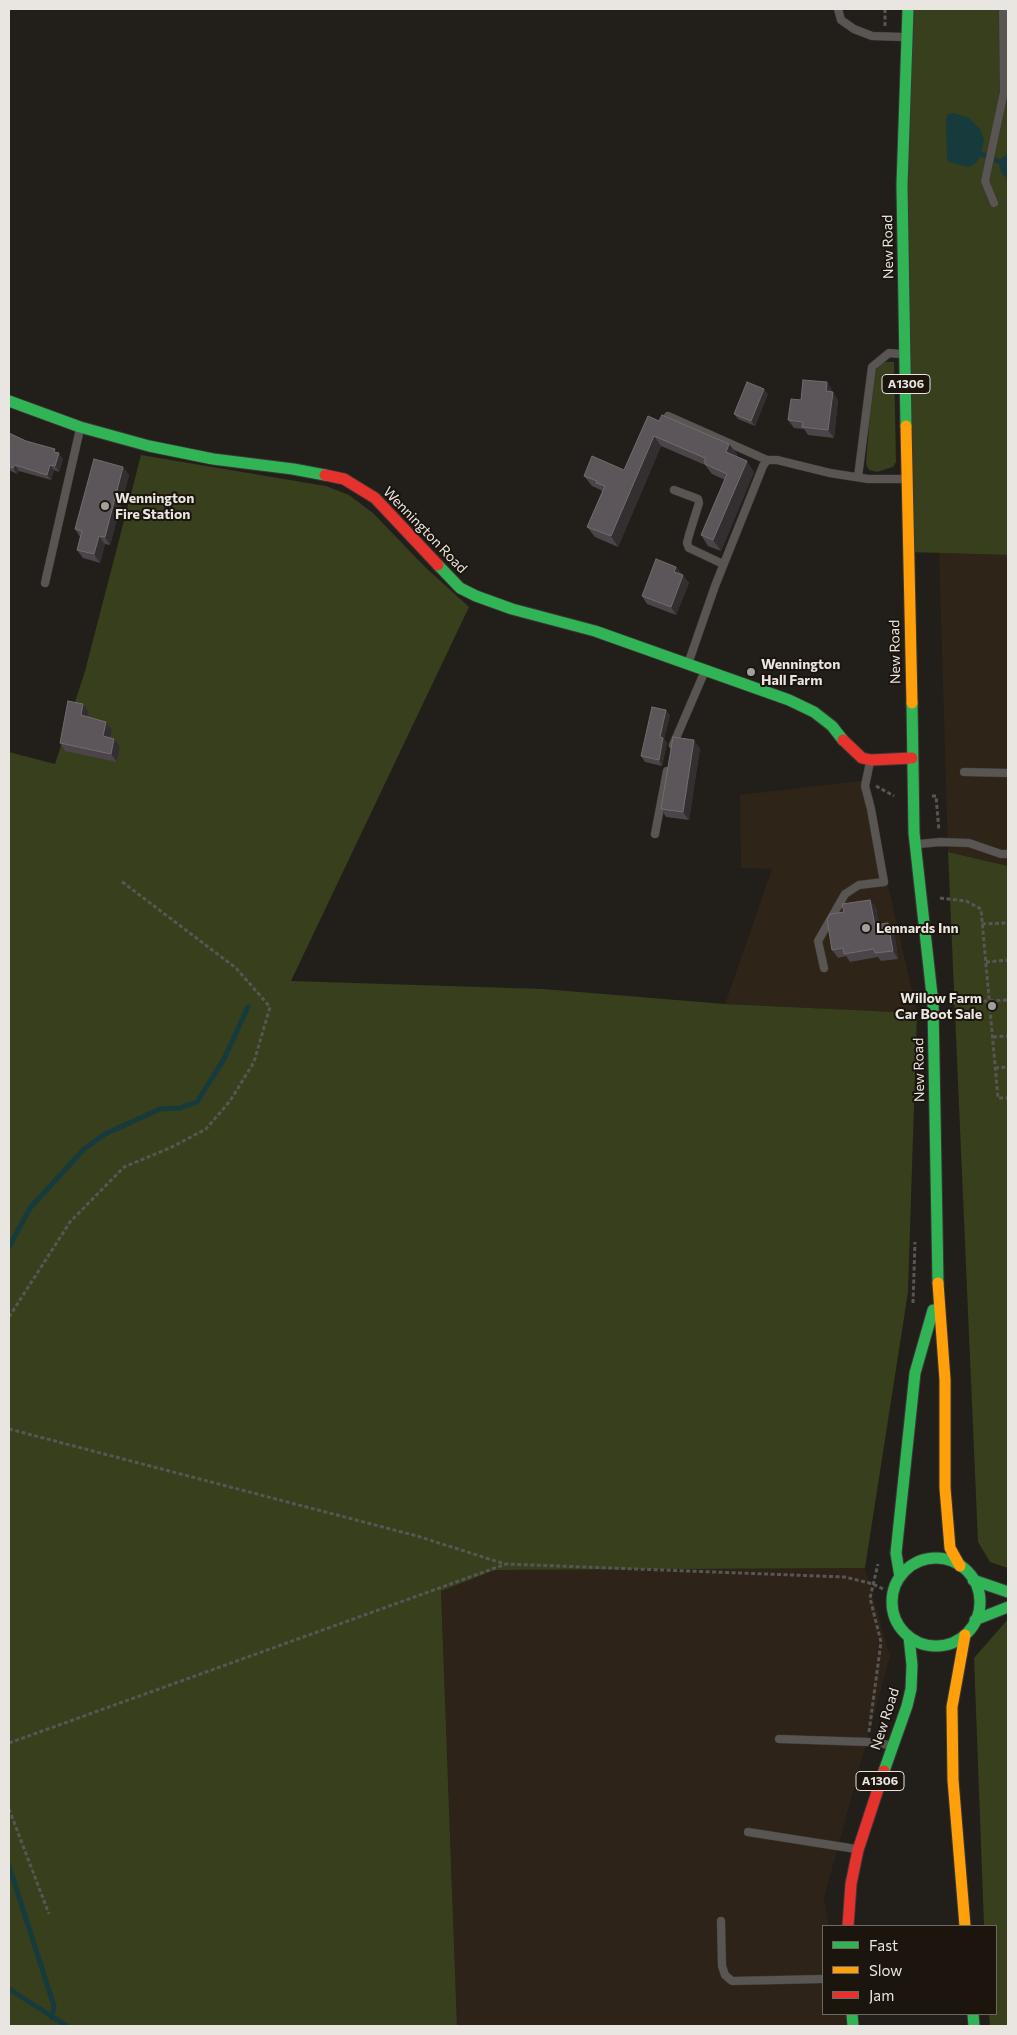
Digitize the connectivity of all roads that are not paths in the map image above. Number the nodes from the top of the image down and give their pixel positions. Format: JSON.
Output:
{"nodes":[{"id":1,"x":838,"y":9,"type":"edge"},
{"id":2,"x":908,"y":9,"type":"edge"},
{"id":3,"x":1003,"y":9,"type":"edge"},
{"id":4,"x":907,"y":37,"type":"junction"},
{"id":5,"x":994,"y":203,"type":"dead end"},
{"id":6,"x":905,"y":355,"type":"junction"},
{"id":7,"x":9,"y":401,"type":"edge"},
{"id":8,"x":668,"y":416,"type":"edge"},
{"id":9,"x":80,"y":427,"type":"junction"},
{"id":10,"x":767,"y":460,"type":"junction"},
{"id":11,"x":858,"y":477,"type":"junction"},
{"id":12,"x":908,"y":479,"type":"junction"},
{"id":13,"x":674,"y":490,"type":"dead end"},
{"id":14,"x":723,"y":564,"type":"junction"},
{"id":15,"x":45,"y":583,"type":"dead end"},
{"id":16,"x":688,"y":663,"type":"junction"},
{"id":17,"x":706,"y":669,"type":"junction"},
{"id":18,"x":670,"y":756,"type":"edge"},
{"id":19,"x":912,"y":758,"type":"junction"},
{"id":20,"x":871,"y":760,"type":"junction"},
{"id":21,"x":668,"y":766,"type":"edge"},
{"id":22,"x":964,"y":772,"type":"dead end"},
{"id":23,"x":1008,"y":773,"type":"edge"},
{"id":24,"x":655,"y":834,"type":"dead end"},
{"id":25,"x":914,"y":844,"type":"junction"},
{"id":26,"x":1008,"y":854,"type":"edge"},
{"id":27,"x":824,"y":968,"type":"dead end"},
{"id":28,"x":938,"y":1293,"type":"junction"},
{"id":29,"x":960,"y":1566,"type":"junction"},
{"id":30,"x":900,"y":1577,"type":"junction"},
{"id":31,"x":973,"y":1580,"type":"junction"},
{"id":32,"x":1008,"y":1592,"type":"edge"},
{"id":33,"x":1008,"y":1607,"type":"edge"},
{"id":34,"x":976,"y":1620,"type":"junction"},
{"id":35,"x":965,"y":1635,"type":"junction"},
{"id":36,"x":909,"y":1637,"type":"junction"},
{"id":37,"x":779,"y":1739,"type":"dead end"},
{"id":38,"x":892,"y":1746,"type":"junction"},
{"id":39,"x":748,"y":1832,"type":"dead end"},
{"id":40,"x":858,"y":1850,"type":"junction"},
{"id":41,"x":721,"y":1921,"type":"dead end"},
{"id":42,"x":848,"y":1925,"type":"edge"},
{"id":43,"x":965,"y":1925,"type":"edge"},
{"id":44,"x":822,"y":1979,"type":"edge"}],
"edges":[{"from":1,"to":4,"type":"lane"},
{"from":2,"to":4,"type":"main road","name":"New Road","number":"A1306"},
{"from":3,"to":5,"type":"lane"},
{"from":4,"to":6,"type":"main road","name":"New Road","number":"A1306"},
{"from":6,"to":11,"type":"lane"},
{"from":6,"to":12,"type":"main road","name":"New Road","number":"A1306"},
{"from":7,"to":9,"type":"main road","name":"Wennington Road"},
{"from":8,"to":10,"type":"lane"},
{"from":9,"to":15,"type":"lane"},
{"from":9,"to":16,"type":"main road","name":"Wennington Road"},
{"from":10,"to":11,"type":"lane"},
{"from":10,"to":14,"type":"lane"},
{"from":11,"to":12,"type":"lane"},
{"from":12,"to":19,"type":"main road","name":"New Road","number":"A1306"},
{"from":13,"to":14,"type":"lane"},
{"from":14,"to":16,"type":"lane"},
{"from":16,"to":17,"type":"main road","name":"Wennington Road"},
{"from":17,"to":18,"type":"lane"},
{"from":17,"to":20,"type":"main road","name":"Wennington Road"},
{"from":19,"to":20,"type":"main road"},
{"from":19,"to":25,"type":"main road","name":"New Road","number":"A1306"},
{"from":20,"to":27,"type":"lane"},
{"from":21,"to":24,"type":"lane"},
{"from":22,"to":23,"type":"lane"},
{"from":25,"to":26,"type":"lane"},
{"from":25,"to":28,"type":"main road","name":"New Road","number":"A1306"},
{"from":28,"to":29,"type":"main road","name":"New Road","number":"A1306"},
{"from":28,"to":30,"type":"main road","name":"New Road","number":"A1306"},
{"from":29,"to":30,"type":"main road"},
{"from":29,"to":31,"type":"main road"},
{"from":30,"to":36,"type":"main road"},
{"from":31,"to":32,"type":"main road"},
{"from":31,"to":34,"type":"main road"},
{"from":33,"to":34,"type":"main road"},
{"from":34,"to":35,"type":"main road"},
{"from":35,"to":36,"type":"main road"},
{"from":35,"to":43,"type":"main road"},
{"from":36,"to":38,"type":"main road","name":"New Road","number":"A1306"},
{"from":37,"to":38,"type":"lane"},
{"from":38,"to":40,"type":"main road","name":"New Road","number":"A1306"},
{"from":39,"to":40,"type":"lane"},
{"from":40,"to":42,"type":"main road","name":"New Road","number":"A1306"},
{"from":41,"to":44,"type":"lane"}]}
